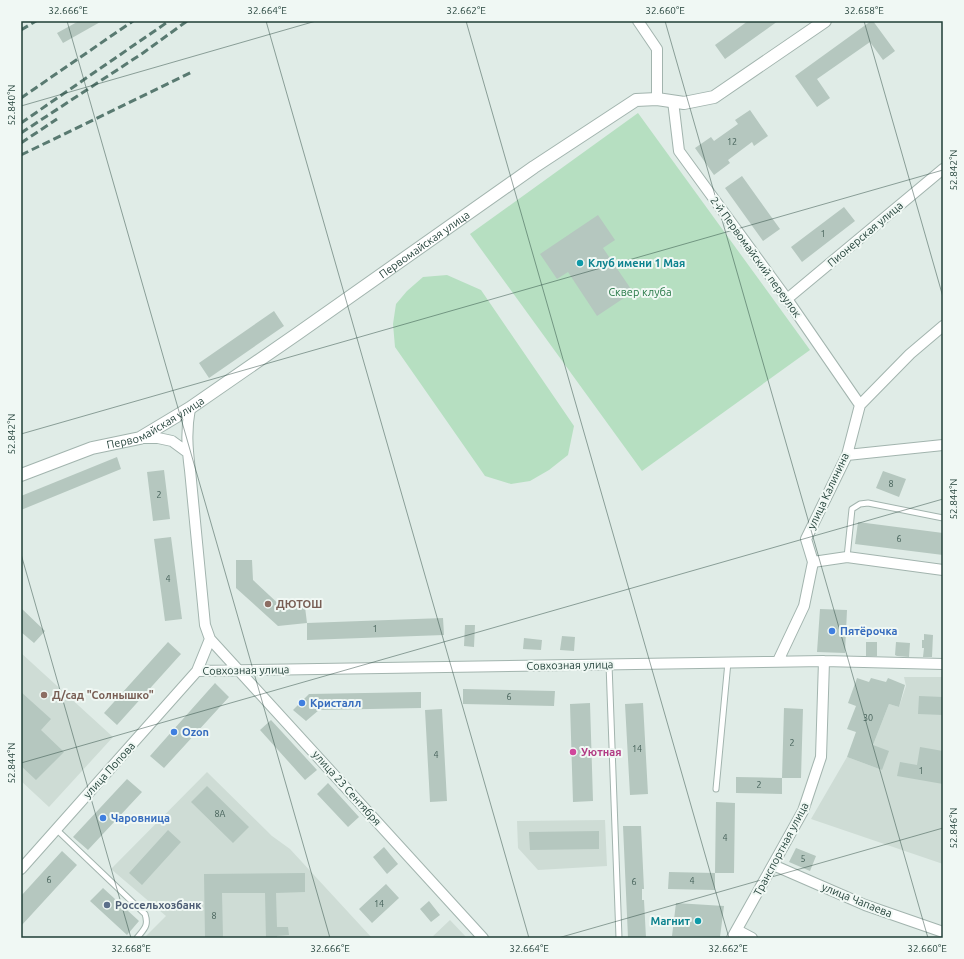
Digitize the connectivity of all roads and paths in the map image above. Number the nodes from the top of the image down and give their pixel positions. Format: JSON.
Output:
{"nodes":[{"id":1,"x":638,"y":21,"type":"edge"},
{"id":2,"x":824,"y":21,"type":"edge"},
{"id":3,"x":657,"y":99,"type":"junction"},
{"id":4,"x":673,"y":101,"type":"junction"},
{"id":5,"x":943,"y":169,"type":"edge"},
{"id":6,"x":787,"y":299,"type":"junction"},
{"id":7,"x":943,"y":326,"type":"edge"},
{"id":8,"x":860,"y":405,"type":"junction"},
{"id":9,"x":190,"y":408,"type":"junction"},
{"id":10,"x":140,"y":438,"type":"junction"},
{"id":11,"x":943,"y":445,"type":"edge"},
{"id":12,"x":187,"y":452,"type":"junction"},
{"id":13,"x":846,"y":455,"type":"junction"},
{"id":14,"x":21,"y":475,"type":"edge"},
{"id":15,"x":943,"y":518,"type":"edge"},
{"id":16,"x":847,"y":558,"type":"junction"},
{"id":17,"x":813,"y":562,"type":"junction"},
{"id":18,"x":943,"y":570,"type":"edge"},
{"id":19,"x":210,"y":639,"type":"junction"},
{"id":20,"x":778,"y":661,"type":"junction"},
{"id":21,"x":824,"y":661,"type":"junction"},
{"id":22,"x":728,"y":662,"type":"junction"},
{"id":23,"x":609,"y":664,"type":"junction"},
{"id":24,"x":943,"y":664,"type":"edge"},
{"id":25,"x":239,"y":670,"type":"junction"},
{"id":26,"x":197,"y":671,"type":"junction"},
{"id":27,"x":716,"y":789,"type":"dead end"},
{"id":28,"x":56,"y":829,"type":"junction"},
{"id":29,"x":773,"y":865,"type":"junction"},
{"id":30,"x":21,"y":869,"type":"edge"},
{"id":31,"x":943,"y":932,"type":"edge"},
{"id":32,"x":734,"y":934,"type":"edge"},
{"id":33,"x":137,"y":938,"type":"edge"},
{"id":34,"x":483,"y":938,"type":"edge"},
{"id":35,"x":619,"y":938,"type":"edge"},
{"id":36,"x":752,"y":938,"type":"edge"}],
"edges":[{"from":1,"to":3,"type":"street"},
{"from":2,"to":4,"type":"street","name":"Первомайская улица"},
{"from":3,"to":4,"type":"street","name":"Первомайская улица"},
{"from":3,"to":9,"type":"street","name":"Первомайская улица"},
{"from":4,"to":6,"type":"street","name":"2-й Первомайский переулок"},
{"from":5,"to":6,"type":"street","name":"Пионерская улица"},
{"from":6,"to":8,"type":"street","name":"2-й Первомайский переулок"},
{"from":7,"to":8,"type":"street","name":"улица Калинина"},
{"from":8,"to":13,"type":"street","name":"улица Калинина"},
{"from":9,"to":10,"type":"street","name":"Первомайская улица"},
{"from":9,"to":12,"type":"street","name":"улица 23 Сентября"},
{"from":10,"to":12,"type":"street"},
{"from":10,"to":14,"type":"street","name":"Первомайская улица"},
{"from":11,"to":13,"type":"street"},
{"from":12,"to":19,"type":"street","name":"улица 23 Сентября"},
{"from":13,"to":17,"type":"street","name":"улица Калинина"},
{"from":15,"to":16,"type":"lane"},
{"from":16,"to":17,"type":"street"},
{"from":16,"to":18,"type":"street"},
{"from":17,"to":20,"type":"street","name":"улица Калинина"},
{"from":19,"to":25,"type":"street","name":"улица 23 Сентября"},
{"from":19,"to":26,"type":"street"},
{"from":20,"to":21,"type":"street","name":"Совхозная улица"},
{"from":20,"to":22,"type":"street","name":"Совхозная улица"},
{"from":21,"to":24,"type":"street","name":"Совхозная улица"},
{"from":21,"to":29,"type":"street","name":"Транспортная улица"},
{"from":22,"to":23,"type":"street","name":"Совхозная улица"},
{"from":22,"to":27,"type":"lane"},
{"from":23,"to":25,"type":"street","name":"Совхозная улица"},
{"from":23,"to":35,"type":"lane"},
{"from":25,"to":26,"type":"street","name":"Совхозная улица"},
{"from":25,"to":34,"type":"street","name":"улица 23 Сентября"},
{"from":26,"to":28,"type":"street","name":"улица Попова"},
{"from":28,"to":30,"type":"street","name":"улица Попова"},
{"from":28,"to":33,"type":"lane"},
{"from":29,"to":31,"type":"street","name":"улица Чапаева"},
{"from":29,"to":32,"type":"street","name":"Транспортная улица"},
{"from":32,"to":36,"type":"street"}]}
